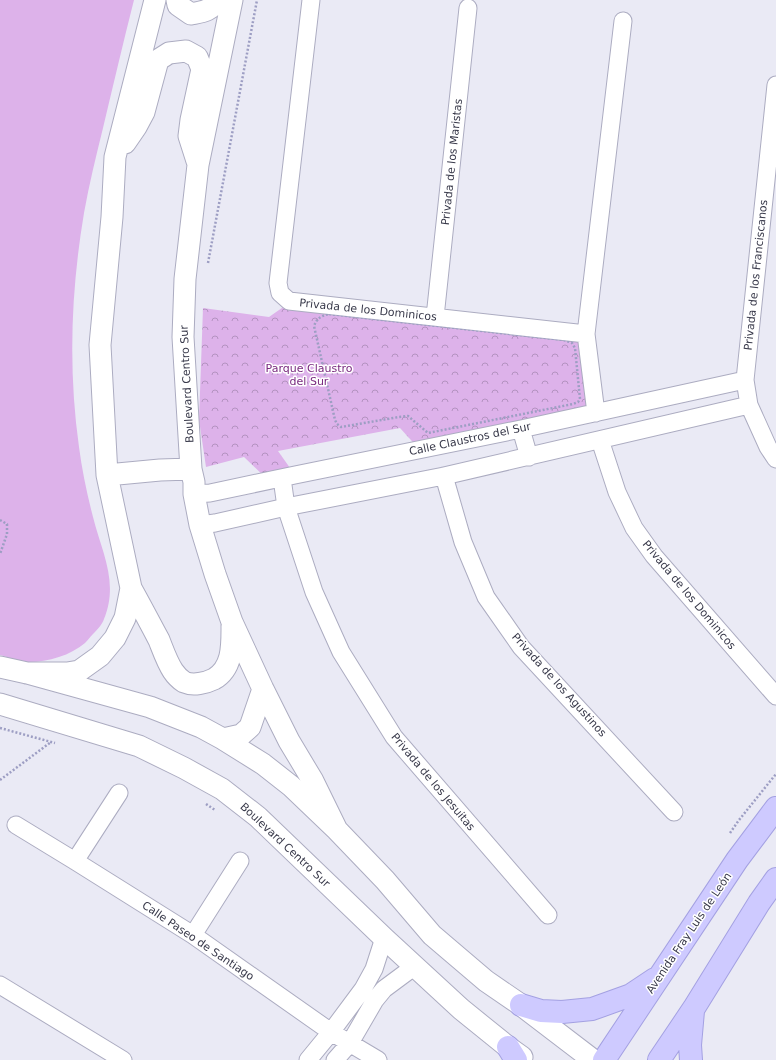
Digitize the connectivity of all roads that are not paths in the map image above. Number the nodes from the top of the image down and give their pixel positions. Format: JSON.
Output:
{"nodes":[{"id":1,"x":155,"y":0,"type":"edge"},
{"id":2,"x":177,"y":0,"type":"edge"},
{"id":3,"x":215,"y":0,"type":"edge"},
{"id":4,"x":232,"y":0,"type":"edge"},
{"id":5,"x":311,"y":0,"type":"edge"},
{"id":6,"x":468,"y":8,"type":"dead end"},
{"id":7,"x":623,"y":21,"type":"dead end"},
{"id":8,"x":776,"y":85,"type":"edge"},
{"id":9,"x":115,"y":157,"type":"junction"},
{"id":10,"x":198,"y":165,"type":"junction"},
{"id":11,"x":435,"y":317,"type":"junction"},
{"id":12,"x":586,"y":334,"type":"junction"},
{"id":13,"x":745,"y":380,"type":"junction"},
{"id":14,"x":749,"y":406,"type":"junction"},
{"id":15,"x":596,"y":413,"type":"junction"},
{"id":16,"x":521,"y":429,"type":"junction"},
{"id":17,"x":600,"y":440,"type":"junction"},
{"id":18,"x":529,"y":457,"type":"junction"},
{"id":19,"x":776,"y":459,"type":"edge"},
{"id":20,"x":191,"y":469,"type":"junction"},
{"id":21,"x":107,"y":475,"type":"junction"},
{"id":22,"x":444,"y":476,"type":"junction"},
{"id":23,"x":282,"y":478,"type":"junction"},
{"id":24,"x":194,"y":494,"type":"junction"},
{"id":25,"x":286,"y":507,"type":"junction"},
{"id":26,"x":200,"y":525,"type":"junction"},
{"id":27,"x":132,"y":588,"type":"junction"},
{"id":28,"x":232,"y":622,"type":"junction"},
{"id":29,"x":0,"y":667,"type":"edge"},
{"id":30,"x":27,"y":674,"type":"junction"},
{"id":31,"x":263,"y":690,"type":"junction"},
{"id":32,"x":776,"y":696,"type":"edge"},
{"id":33,"x":0,"y":704,"type":"edge"},
{"id":34,"x":223,"y":739,"type":"junction"},
{"id":35,"x":119,"y":793,"type":"dead end"},
{"id":36,"x":776,"y":808,"type":"edge"},
{"id":37,"x":674,"y":812,"type":"dead end"},
{"id":38,"x":16,"y":825,"type":"dead end"},
{"id":39,"x":337,"y":830,"type":"junction"},
{"id":40,"x":76,"y":861,"type":"junction"},
{"id":41,"x":240,"y":861,"type":"dead end"},
{"id":42,"x":776,"y":879,"type":"edge"},
{"id":43,"x":548,"y":915,"type":"dead end"},
{"id":44,"x":193,"y":935,"type":"junction"},
{"id":45,"x":384,"y":938,"type":"junction"},
{"id":46,"x":415,"y":966,"type":"junction"},
{"id":47,"x":660,"y":977,"type":"junction"},
{"id":48,"x":0,"y":985,"type":"edge"},
{"id":49,"x":521,"y":1005,"type":"junction"},
{"id":50,"x":694,"y":1008,"type":"junction"},
{"id":51,"x":331,"y":1032,"type":"junction"},
{"id":52,"x":350,"y":1043,"type":"junction"},
{"id":53,"x":512,"y":1054,"type":"edge"},
{"id":54,"x":123,"y":1060,"type":"edge"},
{"id":55,"x":308,"y":1060,"type":"edge"},
{"id":56,"x":335,"y":1060,"type":"edge"},
{"id":57,"x":378,"y":1060,"type":"edge"},
{"id":58,"x":526,"y":1060,"type":"edge"},
{"id":59,"x":593,"y":1060,"type":"edge"},
{"id":60,"x":604,"y":1060,"type":"edge"},
{"id":61,"x":659,"y":1060,"type":"edge"},
{"id":62,"x":691,"y":1060,"type":"edge"}],
"edges":[{"from":1,"to":9,"type":"street"},
{"from":2,"to":3,"type":"street"},
{"from":4,"to":10,"type":"street","name":"Boulevard Centro Sur"},
{"from":5,"to":11,"type":"street","name":"Privada de los Dominicos"},
{"from":6,"to":11,"type":"street","name":"Privada de los Maristas"},
{"from":7,"to":12,"type":"street"},
{"from":8,"to":13,"type":"street","name":"Privada de los Franciscanos"},
{"from":9,"to":10,"type":"street"},
{"from":9,"to":21,"type":"street"},
{"from":10,"to":20,"type":"street","name":"Boulevard Centro Sur"},
{"from":11,"to":12,"type":"street","name":"Privada de los Dominicos"},
{"from":12,"to":15,"type":"street"},
{"from":13,"to":14,"type":"street","name":"Privada de los Franciscanos"},
{"from":13,"to":15,"type":"street","name":"Calle Claustros del Sur"},
{"from":14,"to":17,"type":"street"},
{"from":14,"to":19,"type":"street","name":"Privada de los Franciscanos"},
{"from":15,"to":16,"type":"street","name":"Calle Claustros del Sur"},
{"from":16,"to":18,"type":"street"},
{"from":16,"to":23,"type":"street","name":"Calle Claustros del Sur"},
{"from":17,"to":18,"type":"street"},
{"from":17,"to":32,"type":"street","name":"Privada de los Dominicos"},
{"from":18,"to":22,"type":"street"},
{"from":20,"to":21,"type":"street"},
{"from":20,"to":24,"type":"street","name":"Boulevard Centro Sur"},
{"from":21,"to":27,"type":"street"},
{"from":22,"to":25,"type":"street"},
{"from":22,"to":37,"type":"street","name":"Privada de los Agustinos"},
{"from":23,"to":24,"type":"street","name":"Calle Claustros del Sur"},
{"from":23,"to":25,"type":"street","name":"Privada de los Jesuitas"},
{"from":24,"to":26,"type":"street","name":"Boulevard Centro Sur"},
{"from":25,"to":26,"type":"street"},
{"from":25,"to":43,"type":"street","name":"Privada de los Jesuitas"},
{"from":26,"to":28,"type":"street","name":"Boulevard Centro Sur"},
{"from":27,"to":28,"type":"street"},
{"from":27,"to":30,"type":"street"},
{"from":28,"to":31,"type":"street","name":"Boulevard Centro Sur"},
{"from":29,"to":30,"type":"street"},
{"from":30,"to":34,"type":"street"},
{"from":31,"to":34,"type":"street"},
{"from":31,"to":39,"type":"street","name":"Boulevard Centro Sur"},
{"from":33,"to":45,"type":"street","name":"Boulevard Centro Sur"},
{"from":34,"to":39,"type":"street"},
{"from":35,"to":40,"type":"street"},
{"from":36,"to":47,"type":"main road","name":"Avenida Fray Luis de León"},
{"from":38,"to":40,"type":"street","name":"Calle Paseo de Santiago"},
{"from":39,"to":49,"type":"street"},
{"from":40,"to":44,"type":"street","name":"Calle Paseo de Santiago"},
{"from":41,"to":44,"type":"street"},
{"from":42,"to":50,"type":"main road"},
{"from":44,"to":51,"type":"street","name":"Calle Paseo de Santiago"},
{"from":45,"to":46,"type":"street","name":"Boulevard Centro Sur"},
{"from":45,"to":51,"type":"street"},
{"from":46,"to":52,"type":"street"},
{"from":46,"to":53,"type":"street","name":"Boulevard Centro Sur"},
{"from":47,"to":49,"type":"main road"},
{"from":47,"to":60,"type":"main road","name":"Avenida Fray Luis de León"},
{"from":48,"to":54,"type":"street"},
{"from":49,"to":59,"type":"street"},
{"from":50,"to":61,"type":"main road"},
{"from":50,"to":62,"type":"main road"},
{"from":51,"to":52,"type":"street","name":"Calle Paseo de Santiago"},
{"from":51,"to":55,"type":"street"},
{"from":52,"to":56,"type":"street"},
{"from":52,"to":57,"type":"street","name":"Calle Paseo de Santiago"},
{"from":53,"to":58,"type":"street","name":"Boulevard Centro Sur"}]}
